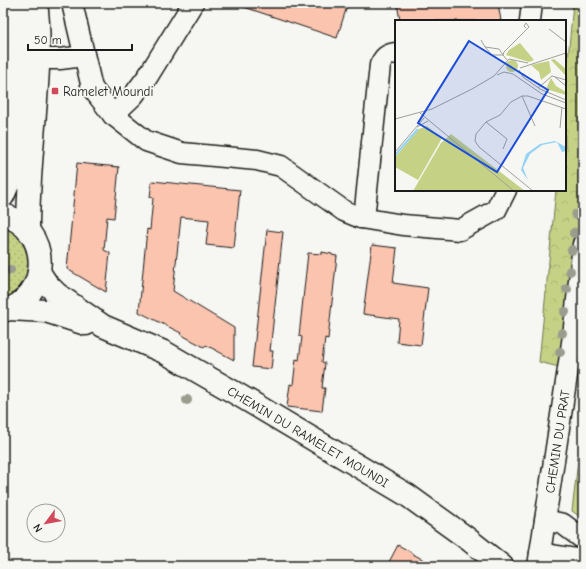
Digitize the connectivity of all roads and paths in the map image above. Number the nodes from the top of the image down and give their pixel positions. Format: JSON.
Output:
{"nodes":[{"id":1,"x":15,"y":3,"type":"edge"},
{"id":2,"x":36,"y":3,"type":"edge"},
{"id":3,"x":72,"y":3,"type":"edge"},
{"id":4,"x":193,"y":3,"type":"edge"},
{"id":5,"x":532,"y":3,"type":"edge"},
{"id":6,"x":530,"y":20,"type":"edge"},
{"id":7,"x":395,"y":53,"type":"edge"},
{"id":8,"x":84,"y":56,"type":"junction"},
{"id":9,"x":20,"y":57,"type":"edge"},
{"id":10,"x":113,"y":115,"type":"junction"},
{"id":11,"x":506,"y":191,"type":"edge"},
{"id":12,"x":3,"y":196,"type":"edge"},
{"id":13,"x":3,"y":215,"type":"edge"},
{"id":14,"x":361,"y":218,"type":"junction"},
{"id":15,"x":28,"y":230,"type":"junction"},
{"id":16,"x":583,"y":244,"type":"edge"},
{"id":17,"x":40,"y":272,"type":"junction"},
{"id":18,"x":6,"y":310,"type":"edge"},
{"id":19,"x":103,"y":326,"type":"junction"},
{"id":20,"x":545,"y":520,"type":"junction"},
{"id":21,"x":583,"y":539,"type":"edge"},
{"id":22,"x":539,"y":560,"type":"edge"},
{"id":23,"x":583,"y":560,"type":"edge"},
{"id":24,"x":502,"y":566,"type":"edge"}],
"edges":[{"from":1,"to":9,"type":"main road"},
{"from":2,"to":9,"type":"main road"},
{"from":3,"to":8,"type":"street"},
{"from":4,"to":10,"type":"street"},
{"from":5,"to":6,"type":"street"},
{"from":7,"to":14,"type":"street"},
{"from":8,"to":9,"type":"street"},
{"from":8,"to":10,"type":"street"},
{"from":9,"to":12,"type":"main road"},
{"from":9,"to":15,"type":"main road"},
{"from":10,"to":14,"type":"street"},
{"from":11,"to":14,"type":"street"},
{"from":13,"to":15,"type":"main road","name":"CHEMIN DU RAMELET MOUNDI"},
{"from":15,"to":17,"type":"main road","name":"CHEMIN DU RAMELET MOUNDI"},
{"from":16,"to":20,"type":"street","name":"CHEMIN DU PRAT"},
{"from":17,"to":18,"type":"main road","name":"CHEMIN DU RAMELET MOUNDI"},
{"from":17,"to":19,"type":"main road","name":"CHEMIN DU RAMELET MOUNDI"},
{"from":18,"to":19,"type":"main road","name":"CHEMIN DU RAMELET MOUNDI"},
{"from":19,"to":24,"type":"main road","name":"CHEMIN DU RAMELET MOUNDI"},
{"from":20,"to":21,"type":"street"},
{"from":20,"to":22,"type":"street","name":"CHEMIN DU PRAT"},
{"from":22,"to":23,"type":"street","name":"CHEMIN DU PRAT"}]}
